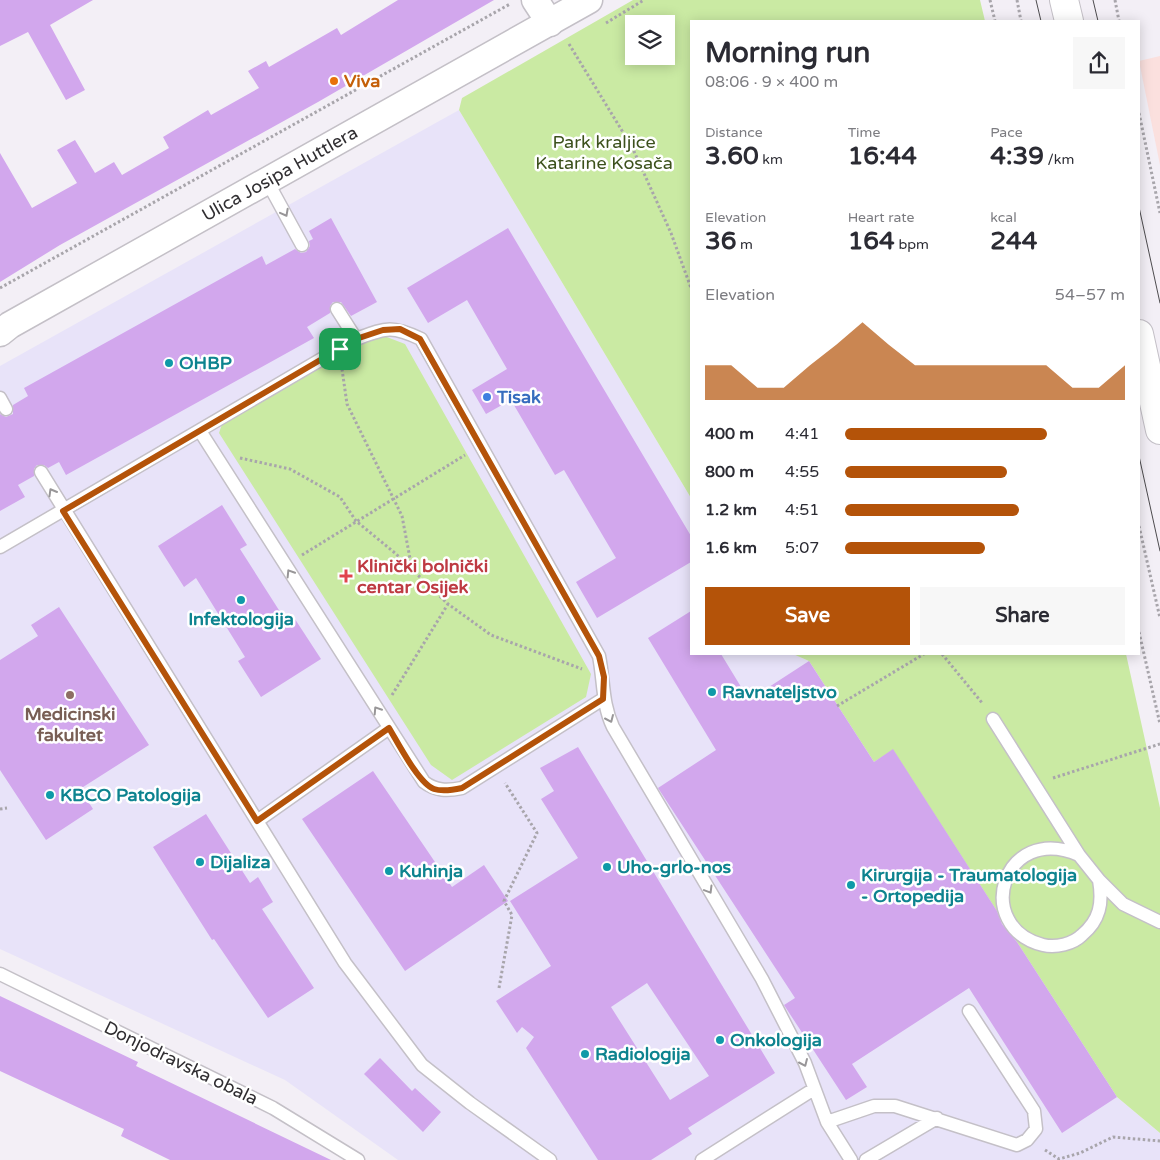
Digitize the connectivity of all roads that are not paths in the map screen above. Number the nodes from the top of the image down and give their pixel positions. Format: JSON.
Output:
{"nodes":[{"id":1,"x":589,"y":0,"type":"edge"},
{"id":2,"x":1064,"y":0,"type":"edge"},
{"id":3,"x":525,"y":1,"type":"edge"},
{"id":4,"x":1069,"y":20,"type":"edge"},
{"id":5,"x":550,"y":23,"type":"junction"},
{"id":6,"x":267,"y":181,"type":"junction"},
{"id":7,"x":302,"y":245,"type":"dead end"},
{"id":8,"x":337,"y":309,"type":"dead end"},
{"id":9,"x":3,"y":328,"type":"edge"},
{"id":10,"x":356,"y":339,"type":"junction"},
{"id":11,"x":1140,"y":339,"type":"edge"},
{"id":12,"x":200,"y":430,"type":"junction"},
{"id":13,"x":1160,"y":430,"type":"edge"},
{"id":14,"x":41,"y":472,"type":"dead end"},
{"id":15,"x":63,"y":511,"type":"junction"},
{"id":16,"x":0,"y":547,"type":"edge"},
{"id":17,"x":603,"y":699,"type":"junction"},
{"id":18,"x":993,"y":719,"type":"road end"},
{"id":19,"x":389,"y":728,"type":"junction"},
{"id":20,"x":257,"y":821,"type":"junction"},
{"id":21,"x":1079,"y":855,"type":"junction"},
{"id":22,"x":1099,"y":880,"type":"junction"},
{"id":23,"x":1160,"y":922,"type":"edge"},
{"id":24,"x":0,"y":974,"type":"edge"},
{"id":25,"x":969,"y":1012,"type":"dead end"},
{"id":26,"x":814,"y":1089,"type":"junction"},
{"id":27,"x":937,"y":1118,"type":"junction"},
{"id":28,"x":826,"y":1122,"type":"junction"},
{"id":29,"x":358,"y":1160,"type":"edge"},
{"id":30,"x":550,"y":1160,"type":"edge"},
{"id":31,"x":702,"y":1160,"type":"edge"},
{"id":32,"x":851,"y":1160,"type":"edge"},
{"id":33,"x":866,"y":1160,"type":"edge"}],
"edges":[{"from":1,"to":5,"type":"street"},
{"from":2,"to":4,"type":"main road"},
{"from":3,"to":5,"type":"street"},
{"from":5,"to":6,"type":"street","name":"Ulica Josipa Huttlera"},
{"from":6,"to":7,"type":"lane","one_way":true},
{"from":6,"to":9,"type":"street","name":"Ulica Josipa Huttlera"},
{"from":8,"to":10,"type":"lane"},
{"from":10,"to":12,"type":"lane"},
{"from":10,"to":17,"type":"lane"},
{"from":11,"to":13,"type":"main road"},
{"from":12,"to":15,"type":"lane"},
{"from":19,"to":12,"type":"lane","one_way":true},
{"from":15,"to":14,"type":"lane","one_way":true},
{"from":15,"to":16,"type":"lane"},
{"from":15,"to":20,"type":"lane"},
{"from":17,"to":19,"type":"lane"},
{"from":17,"to":26,"type":"lane","one_way":true},
{"from":18,"to":21,"type":"lane"},
{"from":19,"to":20,"type":"lane"},
{"from":20,"to":30,"type":"lane"},
{"from":21,"to":22,"type":"lane"},
{"from":21,"to":22,"type":"lane"},
{"from":22,"to":23,"type":"lane"},
{"from":24,"to":29,"type":"lane","name":"Donjodravska obala"},
{"from":25,"to":27,"type":"lane"},
{"from":26,"to":28,"type":"lane"},
{"from":26,"to":31,"type":"lane"},
{"from":27,"to":28,"type":"lane"},
{"from":27,"to":33,"type":"lane"},
{"from":28,"to":32,"type":"lane"}]}
